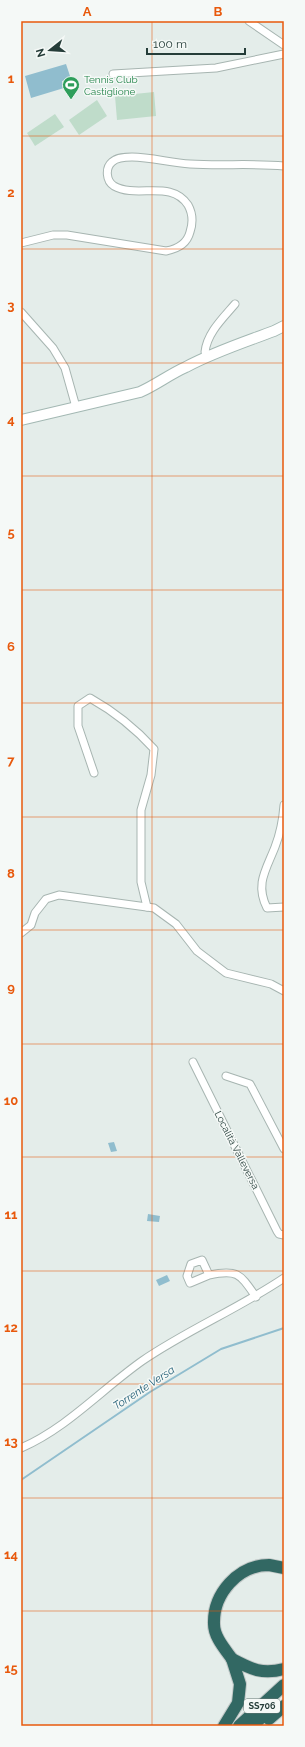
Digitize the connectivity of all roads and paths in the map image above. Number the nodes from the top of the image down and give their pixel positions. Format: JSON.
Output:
{"nodes":[{"id":1,"x":249,"y":21,"type":"edge"},
{"id":2,"x":284,"y":45,"type":"edge"},
{"id":3,"x":284,"y":54,"type":"edge"},
{"id":4,"x":113,"y":74,"type":"dead end"},
{"id":5,"x":284,"y":166,"type":"edge"},
{"id":6,"x":21,"y":243,"type":"edge"},
{"id":7,"x":235,"y":304,"type":"dead end"},
{"id":8,"x":21,"y":312,"type":"edge"},
{"id":9,"x":284,"y":326,"type":"edge"},
{"id":10,"x":211,"y":356,"type":"junction"},
{"id":11,"x":76,"y":408,"type":"junction"},
{"id":12,"x":21,"y":420,"type":"edge"},
{"id":13,"x":94,"y":773,"type":"dead end"},
{"id":14,"x":284,"y":805,"type":"edge"},
{"id":15,"x":284,"y":907,"type":"edge"},
{"id":16,"x":147,"y":908,"type":"junction"},
{"id":17,"x":21,"y":933,"type":"edge"},
{"id":18,"x":284,"y":991,"type":"edge"},
{"id":19,"x":193,"y":1062,"type":"dead end"},
{"id":20,"x":226,"y":1076,"type":"dead end"},
{"id":21,"x":284,"y":1149,"type":"edge"},
{"id":22,"x":284,"y":1235,"type":"edge"},
{"id":23,"x":209,"y":1276,"type":"dead end"},
{"id":24,"x":284,"y":1278,"type":"edge"},
{"id":25,"x":256,"y":1297,"type":"junction"},
{"id":26,"x":21,"y":1448,"type":"edge"},
{"id":27,"x":284,"y":1568,"type":"edge"},
{"id":28,"x":232,"y":1659,"type":"junction"},
{"id":29,"x":284,"y":1669,"type":"edge"},
{"id":30,"x":284,"y":1685,"type":"edge"},
{"id":31,"x":284,"y":1697,"type":"edge"},
{"id":32,"x":284,"y":1706,"type":"edge"},
{"id":33,"x":224,"y":1726,"type":"edge"},
{"id":34,"x":239,"y":1726,"type":"edge"},
{"id":35,"x":252,"y":1726,"type":"edge"},
{"id":36,"x":260,"y":1726,"type":"edge"}],
"edges":[{"from":1,"to":2,"type":"street"},
{"from":3,"to":4,"type":"street"},
{"from":5,"to":6,"type":"street"},
{"from":7,"to":10,"type":"street"},
{"from":8,"to":11,"type":"street"},
{"from":9,"to":10,"type":"street"},
{"from":10,"to":11,"type":"street"},
{"from":11,"to":12,"type":"street"},
{"from":13,"to":16,"type":"street"},
{"from":14,"to":15,"type":"street"},
{"from":16,"to":17,"type":"street"},
{"from":16,"to":18,"type":"street"},
{"from":19,"to":22,"type":"street","name":"Località Valleversa"},
{"from":20,"to":21,"type":"street"},
{"from":23,"to":25,"type":"street"},
{"from":24,"to":25,"type":"street"},
{"from":25,"to":26,"type":"street"},
{"from":27,"to":28,"type":"highway"},
{"from":28,"to":29,"type":"highway"},
{"from":28,"to":33,"type":"highway"},
{"from":30,"to":34,"type":"highway","number":"SS706"},
{"from":31,"to":35,"type":"highway","number":"SS706"},
{"from":32,"to":36,"type":"highway"}]}
